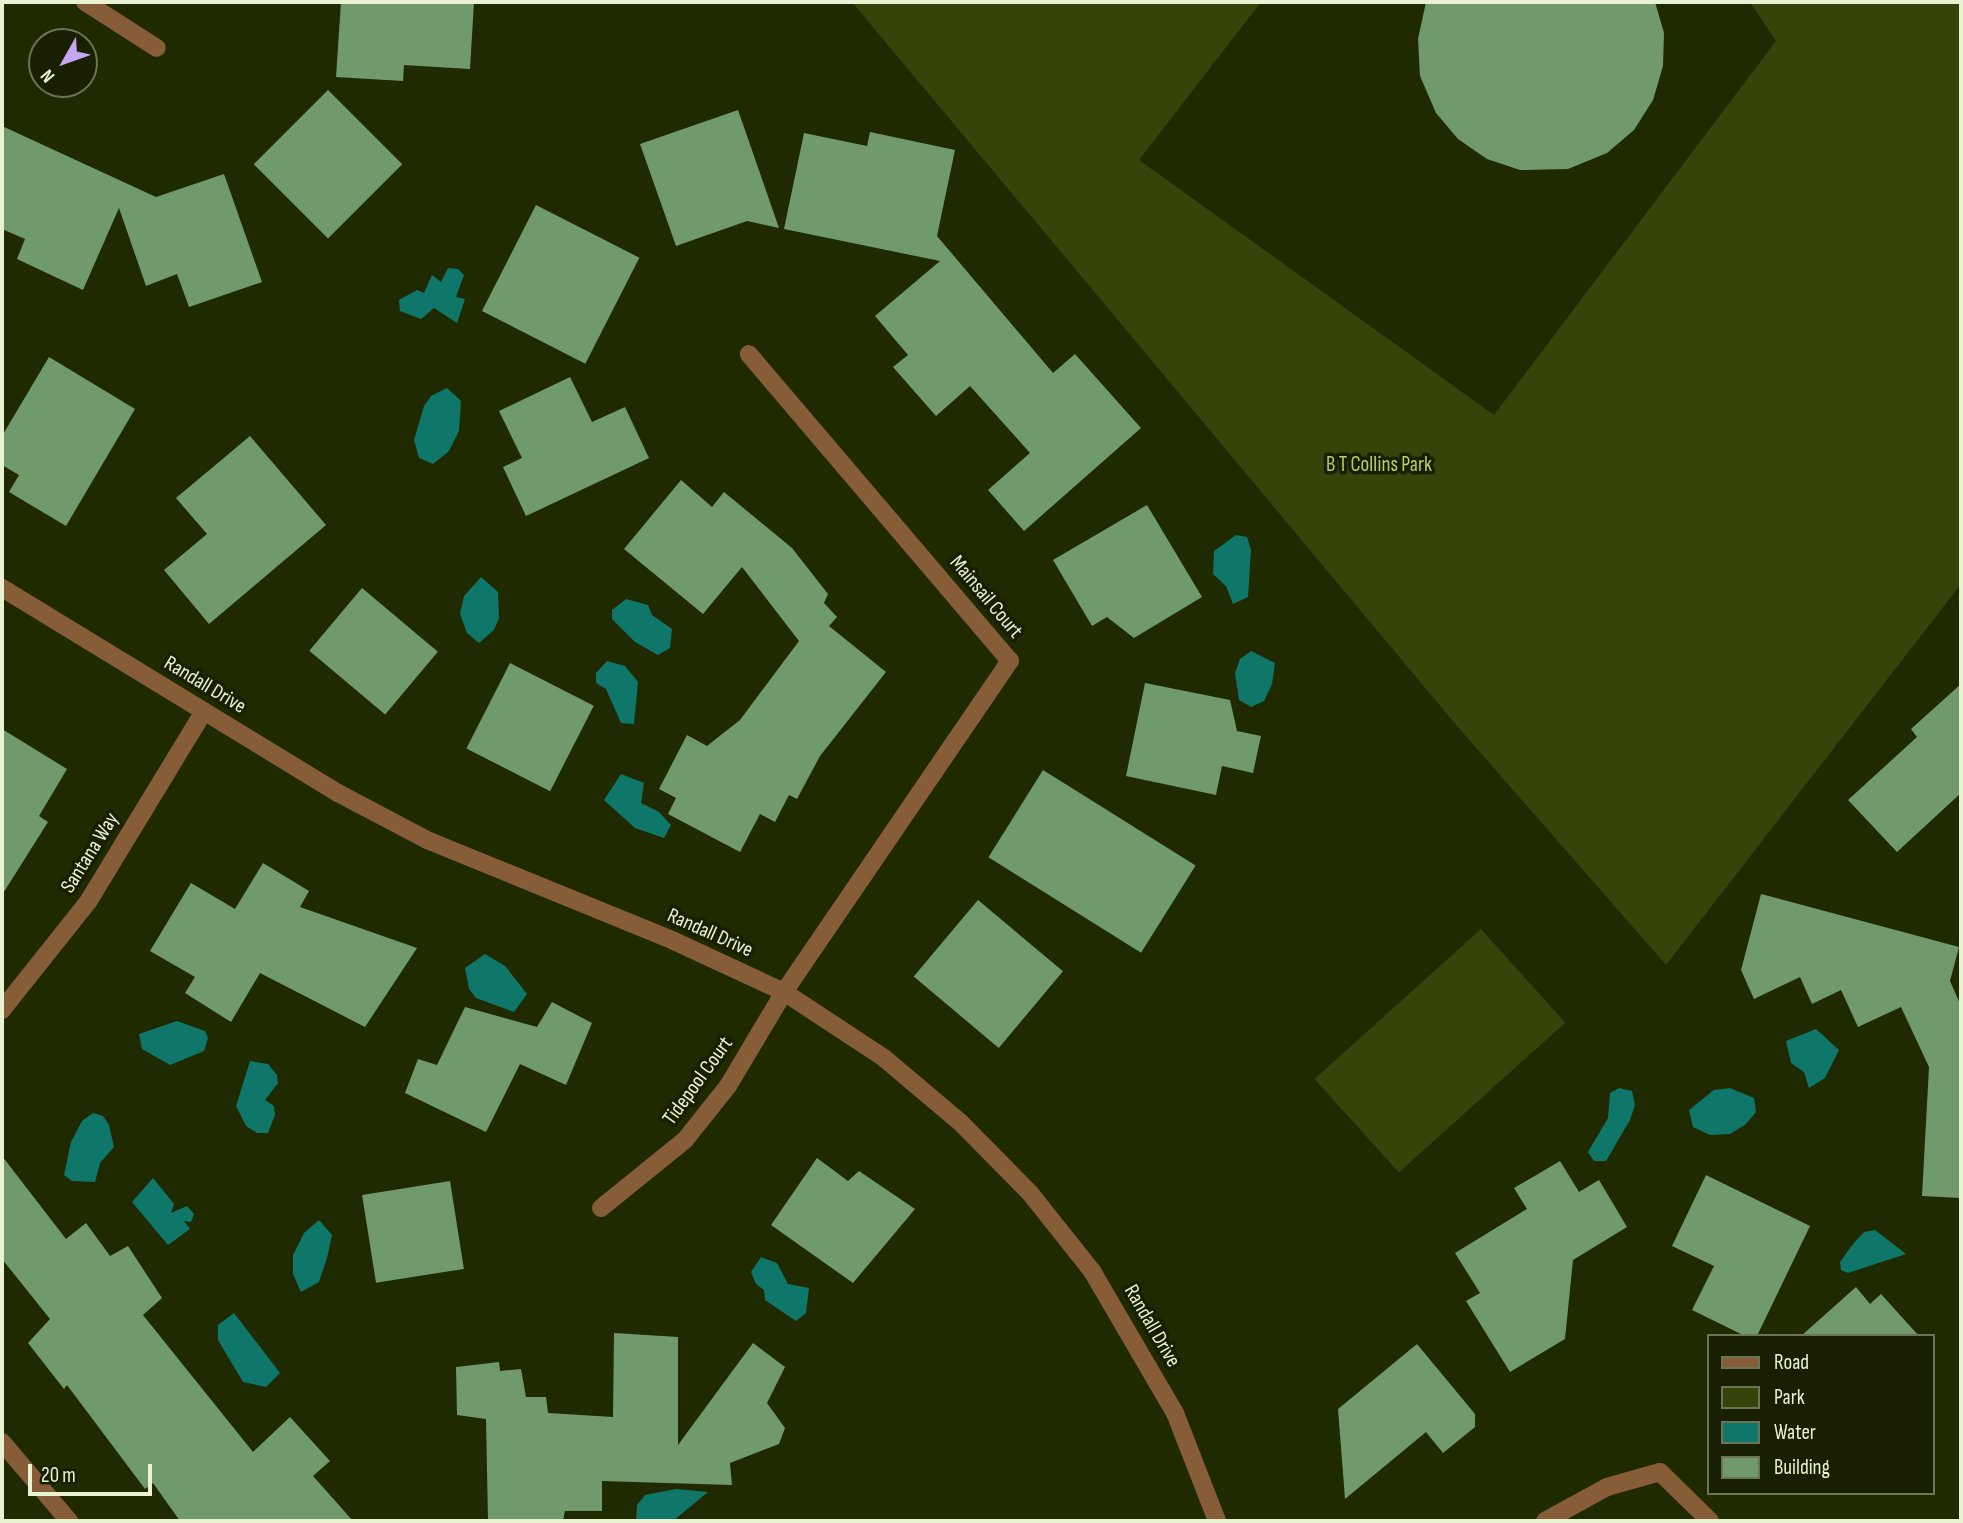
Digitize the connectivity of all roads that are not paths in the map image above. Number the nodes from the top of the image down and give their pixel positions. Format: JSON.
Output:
{"nodes":[{"id":1,"x":85,"y":2,"type":"edge"},
{"id":2,"x":157,"y":48,"type":"dead end"},
{"id":3,"x":749,"y":354,"type":"dead end"},
{"id":4,"x":2,"y":588,"type":"edge"},
{"id":5,"x":204,"y":711,"type":"junction"},
{"id":6,"x":784,"y":992,"type":"junction"},
{"id":7,"x":2,"y":1010,"type":"edge"},
{"id":8,"x":601,"y":1208,"type":"dead end"},
{"id":9,"x":2,"y":1442,"type":"edge"},
{"id":10,"x":69,"y":1521,"type":"edge"},
{"id":11,"x":1217,"y":1521,"type":"edge"},
{"id":12,"x":1545,"y":1521,"type":"edge"},
{"id":13,"x":1710,"y":1521,"type":"edge"}],
"edges":[{"from":1,"to":2,"type":"street"},
{"from":3,"to":6,"type":"street","name":"Mainsail Court"},
{"from":4,"to":5,"type":"street","name":"Randall Drive"},
{"from":5,"to":6,"type":"street","name":"Randall Drive"},
{"from":5,"to":7,"type":"street","name":"Santana Way"},
{"from":6,"to":8,"type":"street","name":"Tidepool Court"},
{"from":6,"to":11,"type":"street","name":"Randall Drive"},
{"from":9,"to":10,"type":"street"},
{"from":12,"to":13,"type":"street"}]}
